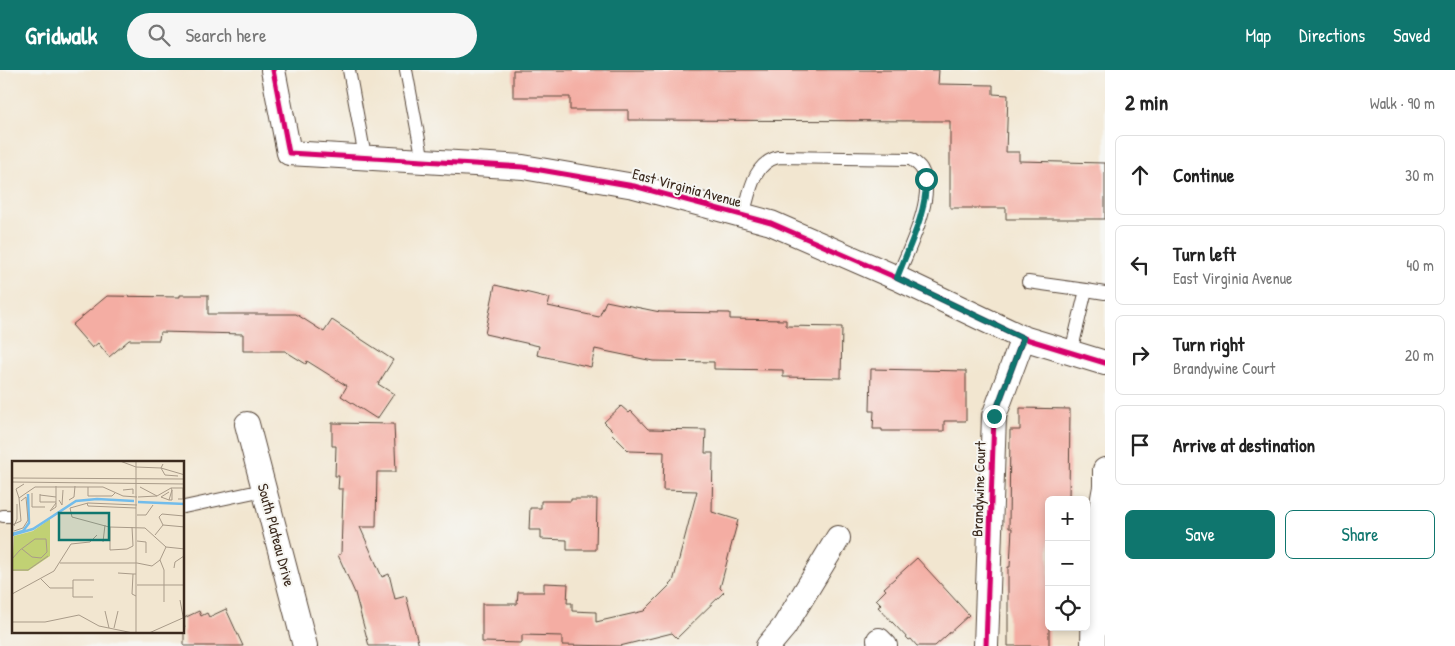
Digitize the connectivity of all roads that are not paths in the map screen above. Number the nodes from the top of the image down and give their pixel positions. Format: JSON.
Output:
{"nodes":[{"id":1,"x":273,"y":70,"type":"edge"},
{"id":2,"x":349,"y":70,"type":"edge"},
{"id":3,"x":406,"y":70,"type":"edge"},
{"id":4,"x":365,"y":157,"type":"junction"},
{"id":5,"x":424,"y":161,"type":"junction"},
{"id":6,"x":743,"y":216,"type":"junction"},
{"id":7,"x":897,"y":278,"type":"junction"},
{"id":8,"x":1028,"y":282,"type":"dead end"},
{"id":9,"x":1086,"y":290,"type":"junction"},
{"id":10,"x":1105,"y":293,"type":"edge"},
{"id":11,"x":1023,"y":338,"type":"junction"},
{"id":12,"x":1071,"y":352,"type":"junction"},
{"id":13,"x":1105,"y":362,"type":"edge"},
{"id":14,"x":246,"y":424,"type":"dead end"},
{"id":15,"x":1105,"y":470,"type":"edge"},
{"id":16,"x":264,"y":490,"type":"junction"},
{"id":17,"x":185,"y":507,"type":"edge"},
{"id":18,"x":838,"y":538,"type":"dead end"},
{"id":19,"x":1100,"y":541,"type":"edge"},
{"id":20,"x":305,"y":646,"type":"edge"},
{"id":21,"x":768,"y":646,"type":"edge"},
{"id":22,"x":986,"y":646,"type":"edge"},
{"id":23,"x":1093,"y":646,"type":"edge"}],
"edges":[{"from":1,"to":4,"type":"street","name":"East Virginia Avenue"},
{"from":2,"to":4,"type":"lane"},
{"from":3,"to":5,"type":"lane"},
{"from":4,"to":5,"type":"street","name":"East Virginia Avenue"},
{"from":5,"to":6,"type":"street","name":"East Virginia Avenue"},
{"from":6,"to":7,"type":"street","name":"East Virginia Avenue"},
{"from":6,"to":7,"type":"lane"},
{"from":7,"to":11,"type":"street","name":"East Virginia Avenue"},
{"from":8,"to":9,"type":"lane"},
{"from":9,"to":10,"type":"lane"},
{"from":9,"to":12,"type":"lane"},
{"from":11,"to":12,"type":"street","name":"East Virginia Avenue"},
{"from":11,"to":22,"type":"street","name":"Brandywine Court"},
{"from":12,"to":13,"type":"street","name":"East Virginia Avenue"},
{"from":14,"to":16,"type":"street","name":"South Plateau Drive"},
{"from":15,"to":19,"type":"street"},
{"from":16,"to":17,"type":"lane"},
{"from":16,"to":20,"type":"street","name":"South Plateau Drive"},
{"from":18,"to":21,"type":"street"},
{"from":19,"to":23,"type":"street"}]}
